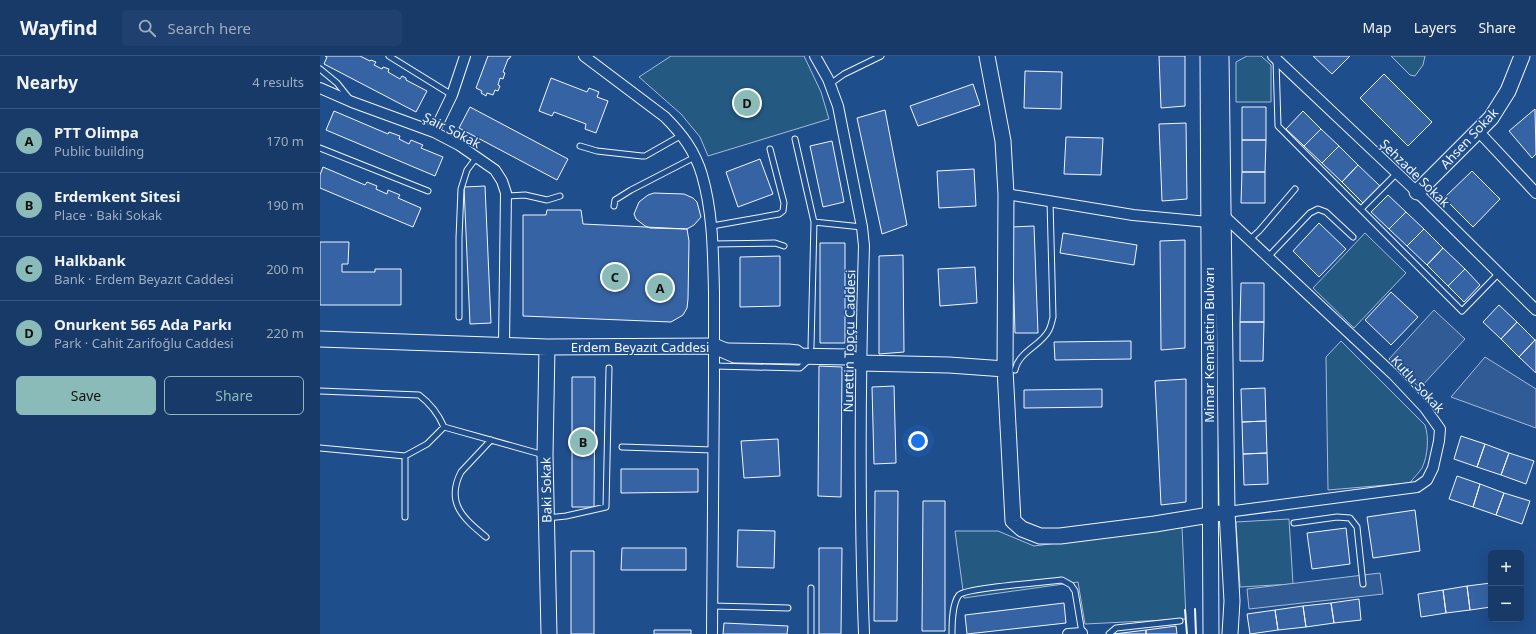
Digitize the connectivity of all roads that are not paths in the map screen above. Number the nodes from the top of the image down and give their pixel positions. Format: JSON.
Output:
{"nodes":[{"id":1,"x":389,"y":56,"type":"edge"},
{"id":2,"x":465,"y":56,"type":"edge"},
{"id":3,"x":584,"y":56,"type":"edge"},
{"id":4,"x":815,"y":56,"type":"edge"},
{"id":5,"x":881,"y":56,"type":"edge"},
{"id":6,"x":987,"y":56,"type":"edge"},
{"id":7,"x":1208,"y":56,"type":"edge"},
{"id":8,"x":1221,"y":56,"type":"edge"},
{"id":9,"x":1522,"y":56,"type":"edge"},
{"id":10,"x":1275,"y":57,"type":"edge"},
{"id":11,"x":320,"y":69,"type":"edge"},
{"id":12,"x":830,"y":84,"type":"junction"},
{"id":13,"x":320,"y":88,"type":"edge"},
{"id":14,"x":452,"y":95,"type":"junction"},
{"id":15,"x":352,"y":102,"type":"junction"},
{"id":16,"x":434,"y":132,"type":"junction"},
{"id":17,"x":1479,"y":132,"type":"junction"},
{"id":18,"x":682,"y":135,"type":"junction"},
{"id":19,"x":795,"y":139,"type":"dead end"},
{"id":20,"x":580,"y":146,"type":"dead end"},
{"id":21,"x":320,"y":148,"type":"edge"},
{"id":22,"x":770,"y":149,"type":"dead end"},
{"id":23,"x":695,"y":157,"type":"junction"},
{"id":24,"x":479,"y":158,"type":"junction"},
{"id":25,"x":1397,"y":173,"type":"junction"},
{"id":26,"x":1295,"y":189,"type":"dead end"},
{"id":27,"x":428,"y":191,"type":"dead end"},
{"id":28,"x":1417,"y":192,"type":"junction"},
{"id":29,"x":1536,"y":193,"type":"edge"},
{"id":30,"x":1006,"y":194,"type":"junction"},
{"id":31,"x":506,"y":196,"type":"junction"},
{"id":32,"x":560,"y":196,"type":"dead end"},
{"id":33,"x":1050,"y":201,"type":"junction"},
{"id":34,"x":614,"y":206,"type":"dead end"},
{"id":35,"x":1361,"y":209,"type":"junction"},
{"id":36,"x":1223,"y":215,"type":"junction"},
{"id":37,"x":814,"y":222,"type":"junction"},
{"id":38,"x":1208,"y":222,"type":"junction"},
{"id":39,"x":712,"y":226,"type":"junction"},
{"id":40,"x":862,"y":227,"type":"junction"},
{"id":41,"x":1353,"y":237,"type":"dead end"},
{"id":42,"x":1249,"y":240,"type":"junction"},
{"id":43,"x":713,"y":244,"type":"junction"},
{"id":44,"x":784,"y":246,"type":"dead end"},
{"id":45,"x":1268,"y":257,"type":"junction"},
{"id":46,"x":1498,"y":274,"type":"junction"},
{"id":47,"x":1536,"y":310,"type":"edge"},
{"id":48,"x":459,"y":317,"type":"dead end"},
{"id":49,"x":320,"y":339,"type":"edge"},
{"id":50,"x":504,"y":344,"type":"junction"},
{"id":51,"x":714,"y":346,"type":"junction"},
{"id":52,"x":547,"y":347,"type":"junction"},
{"id":53,"x":812,"y":352,"type":"junction"},
{"id":54,"x":860,"y":363,"type":"junction"},
{"id":55,"x":714,"y":366,"type":"junction"},
{"id":56,"x":609,"y":368,"type":"dead end"},
{"id":57,"x":1010,"y":370,"type":"junction"},
{"id":58,"x":320,"y":391,"type":"edge"},
{"id":59,"x":444,"y":426,"type":"junction"},
{"id":60,"x":491,"y":440,"type":"junction"},
{"id":61,"x":320,"y":448,"type":"edge"},
{"id":62,"x":622,"y":448,"type":"dead end"},
{"id":63,"x":713,"y":450,"type":"junction"},
{"id":64,"x":405,"y":456,"type":"junction"},
{"id":65,"x":545,"y":456,"type":"junction"},
{"id":66,"x":1227,"y":512,"type":"junction"},
{"id":67,"x":1210,"y":515,"type":"junction"},
{"id":68,"x":405,"y":517,"type":"dead end"},
{"id":69,"x":546,"y":518,"type":"junction"},
{"id":70,"x":1294,"y":523,"type":"dead end"},
{"id":71,"x":486,"y":537,"type":"dead end"},
{"id":72,"x":1364,"y":584,"type":"dead end"},
{"id":73,"x":811,"y":588,"type":"dead end"},
{"id":74,"x":712,"y":606,"type":"junction"},
{"id":75,"x":788,"y":608,"type":"dead end"},
{"id":76,"x":1180,"y":621,"type":"dead end"},
{"id":77,"x":1082,"y":633,"type":"edge"},
{"id":78,"x":549,"y":634,"type":"edge"},
{"id":79,"x":712,"y":634,"type":"edge"},
{"id":80,"x":811,"y":634,"type":"edge"},
{"id":81,"x":864,"y":634,"type":"edge"},
{"id":82,"x":952,"y":634,"type":"edge"},
{"id":83,"x":1068,"y":634,"type":"edge"},
{"id":84,"x":1109,"y":634,"type":"edge"},
{"id":85,"x":1211,"y":634,"type":"edge"},
{"id":86,"x":1230,"y":634,"type":"edge"}],
"edges":[{"from":1,"to":14,"type":"lane"},
{"from":2,"to":14,"type":"street"},
{"from":3,"to":18,"type":"street"},
{"from":4,"to":12,"type":"street","name":"Nurettin Topçu Caddesi"},
{"from":5,"to":12,"type":"lane"},
{"from":6,"to":30,"type":"street"},
{"from":7,"to":38,"type":"street","name":"Mimar Kemalettin Bulvarı"},
{"from":8,"to":36,"type":"street"},
{"from":9,"to":17,"type":"street","name":"Ahsen Sokak"},
{"from":10,"to":25,"type":"street","name":"Şehzade Sokak"},
{"from":10,"to":35,"type":"lane"},
{"from":11,"to":15,"type":"lane"},
{"from":12,"to":40,"type":"street","name":"Nurettin Topçu Caddesi"},
{"from":13,"to":15,"type":"street","name":"Şair Sokak"},
{"from":14,"to":16,"type":"street"},
{"from":15,"to":16,"type":"street","name":"Şair Sokak"},
{"from":16,"to":24,"type":"street","name":"Şair Sokak"},
{"from":17,"to":28,"type":"street","name":"Ahsen Sokak"},
{"from":17,"to":29,"type":"street"},
{"from":18,"to":20,"type":"lane"},
{"from":18,"to":23,"type":"street"},
{"from":19,"to":37,"type":"lane"},
{"from":21,"to":27,"type":"lane"},
{"from":22,"to":39,"type":"lane"},
{"from":23,"to":34,"type":"lane"},
{"from":23,"to":39,"type":"street"},
{"from":24,"to":31,"type":"street","name":"Şair Sokak"},
{"from":24,"to":48,"type":"lane"},
{"from":25,"to":28,"type":"street","name":"Şehzade Sokak"},
{"from":25,"to":35,"type":"lane"},
{"from":26,"to":42,"type":"lane"},
{"from":28,"to":46,"type":"street","name":"Şehzade Sokak"},
{"from":30,"to":33,"type":"street"},
{"from":30,"to":57,"type":"street"},
{"from":31,"to":32,"type":"lane"},
{"from":31,"to":50,"type":"street","name":"Şair Sokak"},
{"from":33,"to":38,"type":"street"},
{"from":33,"to":57,"type":"lane"},
{"from":35,"to":46,"type":"lane"},
{"from":36,"to":42,"type":"street","name":"Kutlu Sokak"},
{"from":36,"to":66,"type":"street"},
{"from":37,"to":40,"type":"lane"},
{"from":37,"to":53,"type":"lane"},
{"from":38,"to":67,"type":"street","name":"Mimar Kemalettin Bulvarı"},
{"from":39,"to":43,"type":"street"},
{"from":40,"to":54,"type":"street","name":"Nurettin Topçu Caddesi"},
{"from":41,"to":45,"type":"lane"},
{"from":42,"to":45,"type":"street","name":"Kutlu Sokak"},
{"from":43,"to":44,"type":"lane"},
{"from":43,"to":51,"type":"street"},
{"from":45,"to":66,"type":"street","name":"Kutlu Sokak"},
{"from":46,"to":47,"type":"street","name":"Şehzade Sokak"},
{"from":49,"to":50,"type":"street","name":"Erdem Beyazıt Caddesi"},
{"from":50,"to":52,"type":"street","name":"Erdem Beyazıt Caddesi"},
{"from":51,"to":52,"type":"street","name":"Erdem Beyazıt Caddesi"},
{"from":51,"to":53,"type":"street","name":"Erdem Beyazıt Caddesi"},
{"from":51,"to":55,"type":"street"},
{"from":52,"to":65,"type":"street","name":"Baki Sokak"},
{"from":53,"to":54,"type":"street","name":"Erdem Beyazıt Caddesi"},
{"from":53,"to":55,"type":"lane"},
{"from":54,"to":57,"type":"street","name":"Erdem Beyazıt Caddesi"},
{"from":54,"to":81,"type":"street","name":"Nurettin Topçu Caddesi"},
{"from":55,"to":63,"type":"street"},
{"from":56,"to":69,"type":"lane"},
{"from":57,"to":67,"type":"street"},
{"from":58,"to":59,"type":"lane"},
{"from":59,"to":60,"type":"lane"},
{"from":59,"to":64,"type":"lane"},
{"from":60,"to":65,"type":"lane"},
{"from":60,"to":71,"type":"lane"},
{"from":61,"to":64,"type":"lane"},
{"from":62,"to":63,"type":"lane"},
{"from":63,"to":74,"type":"street"},
{"from":64,"to":68,"type":"lane"},
{"from":65,"to":69,"type":"street","name":"Baki Sokak"},
{"from":66,"to":67,"type":"street"},
{"from":66,"to":86,"type":"street"},
{"from":67,"to":85,"type":"street","name":"Mimar Kemalettin Bulvarı"},
{"from":69,"to":78,"type":"street","name":"Baki Sokak"},
{"from":70,"to":72,"type":"lane"},
{"from":73,"to":80,"type":"lane"},
{"from":74,"to":75,"type":"lane"},
{"from":74,"to":79,"type":"street"},
{"from":76,"to":84,"type":"lane"},
{"from":77,"to":82,"type":"lane"},
{"from":77,"to":83,"type":"street"}]}
